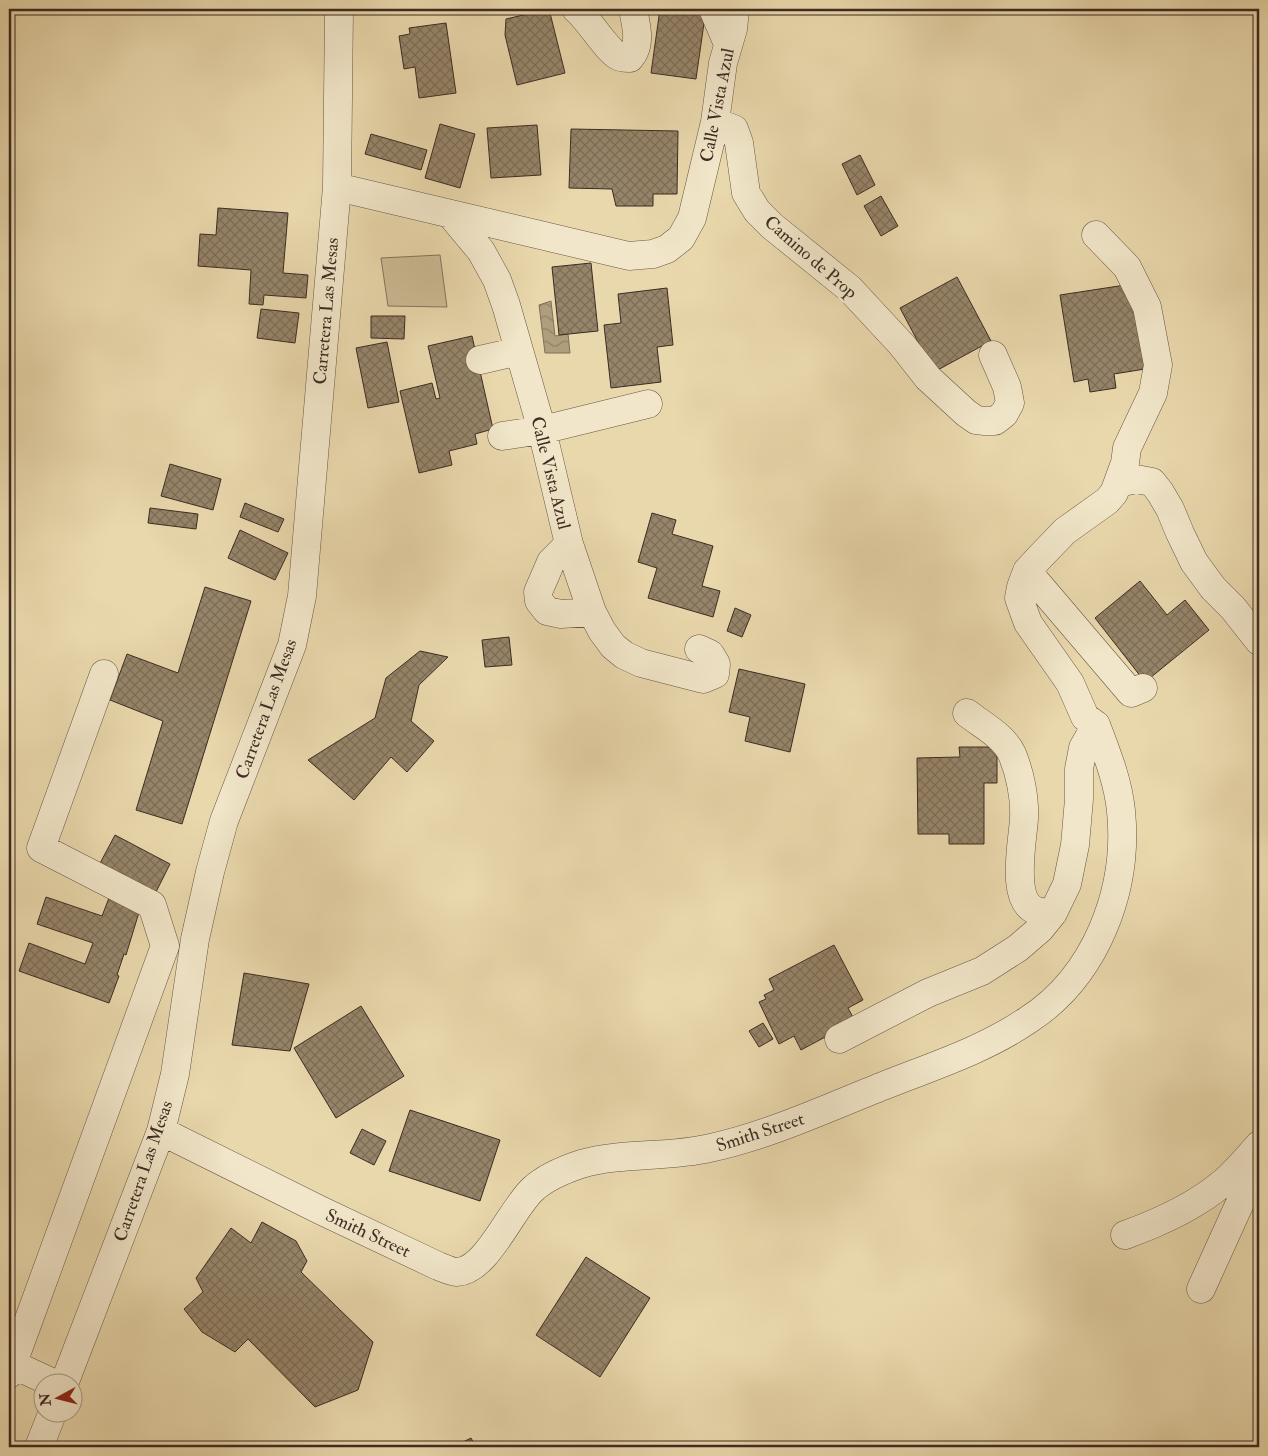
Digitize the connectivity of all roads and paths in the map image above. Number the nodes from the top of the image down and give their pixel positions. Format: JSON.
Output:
{"nodes":[{"id":1,"x":339,"y":9,"type":"edge"},
{"id":2,"x":576,"y":9,"type":"edge"},
{"id":3,"x":632,"y":9,"type":"edge"},
{"id":4,"x":713,"y":9,"type":"edge"},
{"id":5,"x":732,"y":27,"type":"edge"},
{"id":6,"x":715,"y":122,"type":"junction"},
{"id":7,"x":337,"y":187,"type":"junction"},
{"id":8,"x":450,"y":215,"type":"junction"},
{"id":9,"x":1096,"y":235,"type":"dead end"},
{"id":10,"x":519,"y":351,"type":"junction"},
{"id":11,"x":994,"y":355,"type":"dead end"},
{"id":12,"x":480,"y":360,"type":"dead end"},
{"id":13,"x":648,"y":404,"type":"dead end"},
{"id":14,"x":542,"y":430,"type":"junction"},
{"id":15,"x":502,"y":436,"type":"dead end"},
{"id":16,"x":1118,"y":483,"type":"junction"},
{"id":17,"x":569,"y":544,"type":"junction"},
{"id":18,"x":1027,"y":571,"type":"junction"},
{"id":19,"x":592,"y":612,"type":"junction"},
{"id":20,"x":1259,"y":641,"type":"edge"},
{"id":21,"x":699,"y":649,"type":"dead end"},
{"id":22,"x":104,"y":674,"type":"dead end"},
{"id":23,"x":1143,"y":688,"type":"dead end"},
{"id":24,"x":967,"y":713,"type":"dead end"},
{"id":25,"x":1096,"y":726,"type":"junction"},
{"id":26,"x":1053,"y":913,"type":"junction"},
{"id":27,"x":839,"y":1039,"type":"dead end"},
{"id":28,"x":161,"y":1131,"type":"junction"},
{"id":29,"x":1259,"y":1145,"type":"edge"},
{"id":30,"x":1259,"y":1161,"type":"edge"},
{"id":31,"x":1126,"y":1234,"type":"dead end"},
{"id":32,"x":1201,"y":1289,"type":"dead end"},
{"id":33,"x":10,"y":1369,"type":"edge"},
{"id":34,"x":68,"y":1374,"type":"edge"},
{"id":35,"x":32,"y":1376,"type":"edge"},
{"id":36,"x":48,"y":1424,"type":"edge"},
{"id":37,"x":40,"y":1447,"type":"edge"}],
"edges":[{"from":1,"to":7,"type":"street","name":"Carretera Las Mesas"},
{"from":2,"to":3,"type":"street"},
{"from":4,"to":5,"type":"street"},
{"from":5,"to":6,"type":"street","name":"Calle Vista Azul"},
{"from":6,"to":8,"type":"street","name":"Calle Vista Azul"},
{"from":6,"to":11,"type":"street","name":"Camino de Prop"},
{"from":7,"to":8,"type":"street","name":"Calle Vista Azul"},
{"from":7,"to":28,"type":"street","name":"Carretera Las Mesas"},
{"from":8,"to":10,"type":"street","name":"Calle Vista Azul"},
{"from":9,"to":16,"type":"street"},
{"from":10,"to":12,"type":"street"},
{"from":10,"to":14,"type":"street","name":"Calle Vista Azul"},
{"from":13,"to":14,"type":"street"},
{"from":14,"to":15,"type":"street"},
{"from":14,"to":17,"type":"street","name":"Calle Vista Azul"},
{"from":16,"to":18,"type":"street"},
{"from":16,"to":20,"type":"street"},
{"from":17,"to":19,"type":"street","name":"Calle Vista Azul"},
{"from":17,"to":19,"type":"street"},
{"from":18,"to":23,"type":"street"},
{"from":18,"to":25,"type":"street"},
{"from":19,"to":21,"type":"street","name":"Calle Vista Azul"},
{"from":22,"to":33,"type":"street"},
{"from":24,"to":26,"type":"street"},
{"from":25,"to":26,"type":"street"},
{"from":25,"to":28,"type":"street","name":"Smith Street"},
{"from":26,"to":27,"type":"street"},
{"from":28,"to":34,"type":"street","name":"Carretera Las Mesas"},
{"from":29,"to":31,"type":"street"},
{"from":30,"to":32,"type":"street"},
{"from":33,"to":35,"type":"street"},
{"from":36,"to":37,"type":"street"}]}
